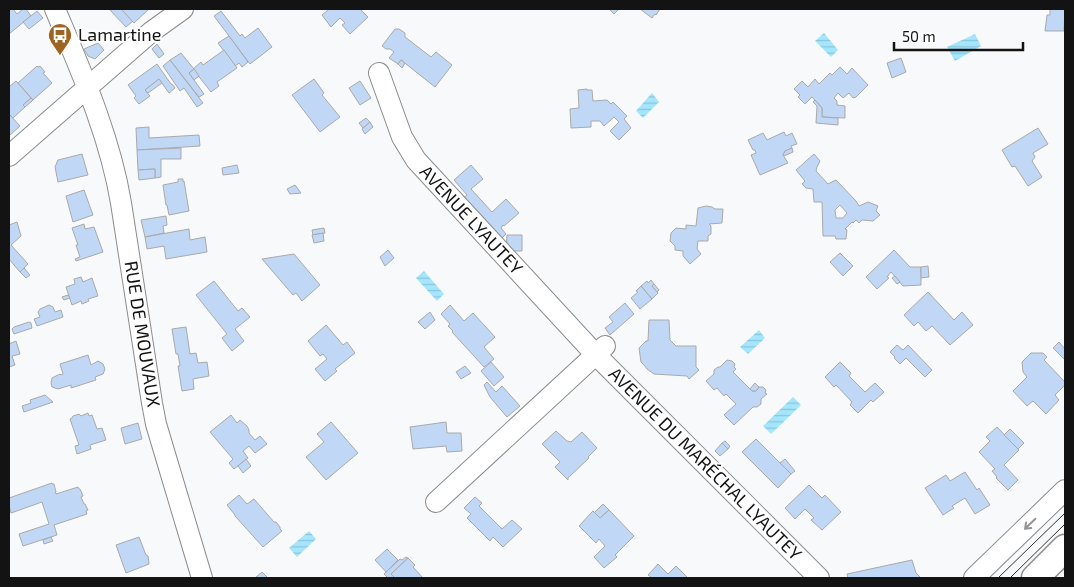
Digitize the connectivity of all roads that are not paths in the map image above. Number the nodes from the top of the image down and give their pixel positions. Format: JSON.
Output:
{"nodes":[{"id":1,"x":55,"y":9,"type":"edge"},
{"id":2,"x":183,"y":9,"type":"edge"},
{"id":3,"x":379,"y":73,"type":"dead end"},
{"id":4,"x":87,"y":88,"type":"junction"},
{"id":5,"x":9,"y":156,"type":"edge"},
{"id":6,"x":597,"y":350,"type":"junction"},
{"id":7,"x":1065,"y":490,"type":"edge"},
{"id":8,"x":436,"y":502,"type":"dead end"},
{"id":9,"x":1065,"y":548,"type":"edge"},
{"id":10,"x":1065,"y":572,"type":"edge"},
{"id":11,"x":202,"y":578,"type":"edge"},
{"id":12,"x":819,"y":578,"type":"edge"},
{"id":13,"x":974,"y":578,"type":"edge"},
{"id":14,"x":1035,"y":578,"type":"edge"},
{"id":15,"x":1059,"y":578,"type":"edge"}],
"edges":[{"from":1,"to":4,"type":"street","name":"RUE DE MOUVAUX"},
{"from":2,"to":4,"type":"street"},
{"from":3,"to":6,"type":"street","name":"AVENUE LYAUTEY"},
{"from":4,"to":5,"type":"street"},
{"from":4,"to":11,"type":"street","name":"RUE DE MOUVAUX"},
{"from":6,"to":8,"type":"street"},
{"from":6,"to":12,"type":"street","name":"AVENUE DU MARÉCHAL LYAUTEY"},
{"from":7,"to":13,"type":"street","one_way":true},
{"from":9,"to":14,"type":"main road"},
{"from":10,"to":15,"type":"main road"}]}
